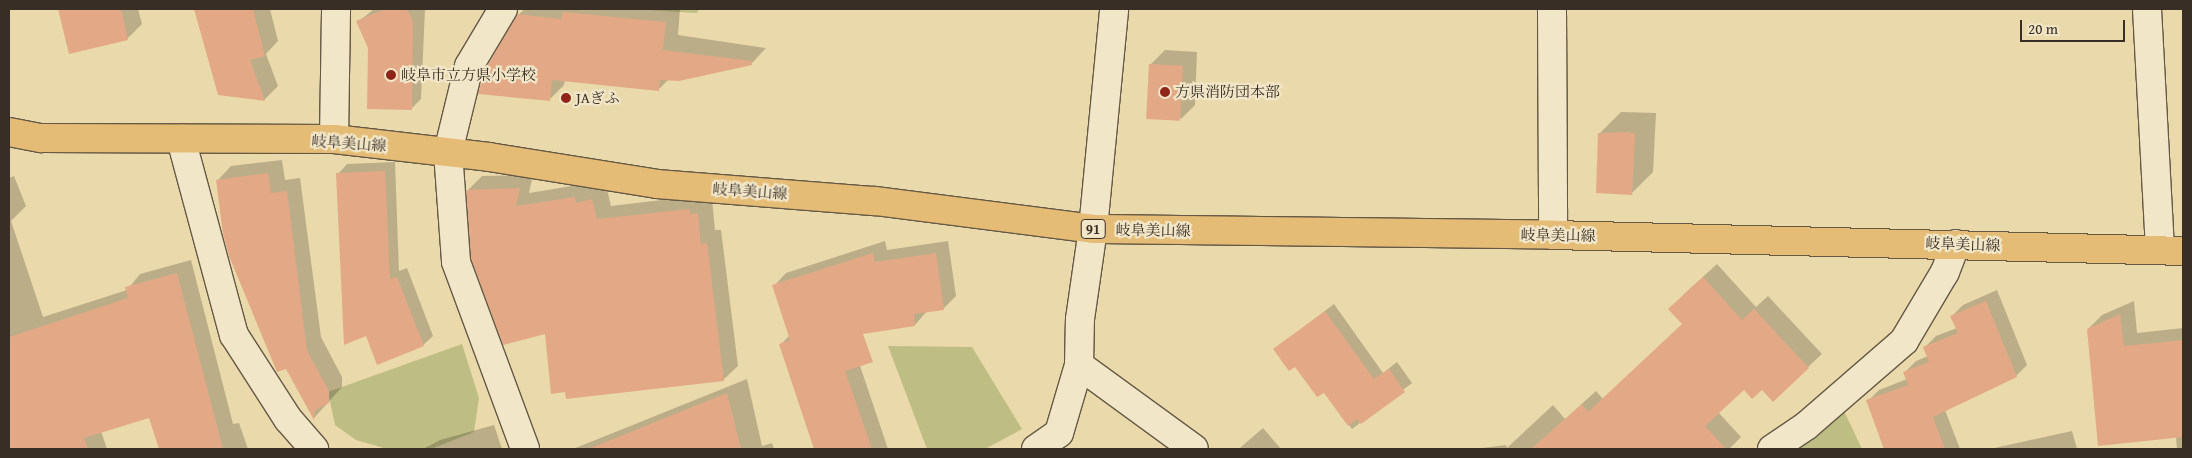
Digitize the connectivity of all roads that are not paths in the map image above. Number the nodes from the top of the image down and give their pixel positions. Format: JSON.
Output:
{"nodes":[{"id":1,"x":336,"y":9,"type":"edge"},
{"id":2,"x":503,"y":9,"type":"edge"},
{"id":3,"x":1114,"y":9,"type":"edge"},
{"id":4,"x":1552,"y":9,"type":"edge"},
{"id":5,"x":2147,"y":9,"type":"edge"},
{"id":6,"x":9,"y":132,"type":"edge"},
{"id":7,"x":181,"y":139,"type":"junction"},
{"id":8,"x":334,"y":139,"type":"junction"},
{"id":9,"x":448,"y":152,"type":"junction"},
{"id":10,"x":1093,"y":229,"type":"junction"},
{"id":11,"x":1553,"y":235,"type":"junction"},
{"id":12,"x":1956,"y":244,"type":"junction"},
{"id":13,"x":2172,"y":251,"type":"edge"},
{"id":14,"x":1079,"y":365,"type":"junction"},
{"id":15,"x":314,"y":449,"type":"edge"},
{"id":16,"x":525,"y":449,"type":"edge"},
{"id":17,"x":1036,"y":449,"type":"edge"},
{"id":18,"x":1194,"y":449,"type":"edge"},
{"id":19,"x":1772,"y":449,"type":"edge"}],
"edges":[{"from":1,"to":8,"type":"street"},
{"from":2,"to":9,"type":"street"},
{"from":3,"to":10,"type":"street"},
{"from":4,"to":11,"type":"street"},
{"from":5,"to":13,"type":"street"},
{"from":6,"to":7,"type":"main road","name":"岐阜美山線","number":"91"},
{"from":7,"to":8,"type":"main road","name":"岐阜美山線","number":"91"},
{"from":7,"to":15,"type":"street"},
{"from":8,"to":9,"type":"main road","name":"岐阜美山線","number":"91"},
{"from":9,"to":10,"type":"main road","name":"岐阜美山線","number":"91"},
{"from":9,"to":16,"type":"street"},
{"from":10,"to":11,"type":"main road","name":"岐阜美山線","number":"91"},
{"from":10,"to":14,"type":"street"},
{"from":11,"to":12,"type":"main road","name":"岐阜美山線","number":"91"},
{"from":12,"to":13,"type":"main road","name":"岐阜美山線","number":"91"},
{"from":12,"to":19,"type":"street"},
{"from":14,"to":17,"type":"street"},
{"from":14,"to":18,"type":"street"}]}
